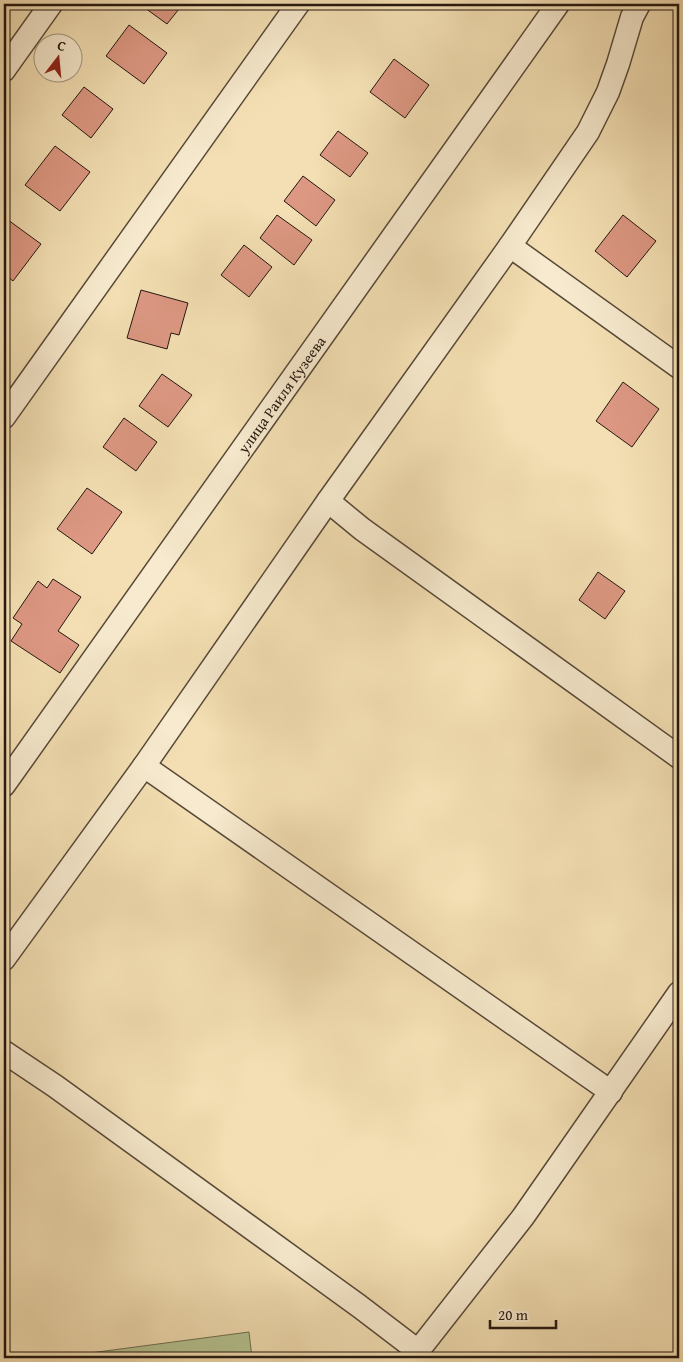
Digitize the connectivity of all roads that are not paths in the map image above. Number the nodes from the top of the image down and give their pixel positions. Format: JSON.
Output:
{"nodes":[{"id":1,"x":51,"y":4,"type":"edge"},
{"id":2,"x":298,"y":4,"type":"edge"},
{"id":3,"x":558,"y":4,"type":"edge"},
{"id":4,"x":639,"y":4,"type":"edge"},
{"id":5,"x":4,"y":70,"type":"edge"},
{"id":6,"x":510,"y":246,"type":"junction"},
{"id":7,"x":679,"y":367,"type":"edge"},
{"id":8,"x":4,"y":418,"type":"edge"},
{"id":9,"x":328,"y":501,"type":"junction"},
{"id":10,"x":679,"y":757,"type":"edge"},
{"id":11,"x":144,"y":766,"type":"junction"},
{"id":12,"x":4,"y":784,"type":"edge"},
{"id":13,"x":4,"y":959,"type":"edge"},
{"id":14,"x":679,"y":993,"type":"edge"},
{"id":15,"x":4,"y":1052,"type":"edge"},
{"id":16,"x":611,"y":1092,"type":"junction"},
{"id":17,"x":416,"y":1355,"type":"edge"}],
"edges":[{"from":1,"to":5,"type":"street"},
{"from":2,"to":8,"type":"street"},
{"from":3,"to":12,"type":"street","name":"улица Раиля Кузеева"},
{"from":4,"to":6,"type":"street"},
{"from":6,"to":7,"type":"street"},
{"from":6,"to":9,"type":"street"},
{"from":9,"to":10,"type":"street"},
{"from":9,"to":11,"type":"street"},
{"from":11,"to":13,"type":"street"},
{"from":11,"to":16,"type":"street"},
{"from":14,"to":16,"type":"street"},
{"from":15,"to":17,"type":"street"},
{"from":16,"to":17,"type":"street"}]}
